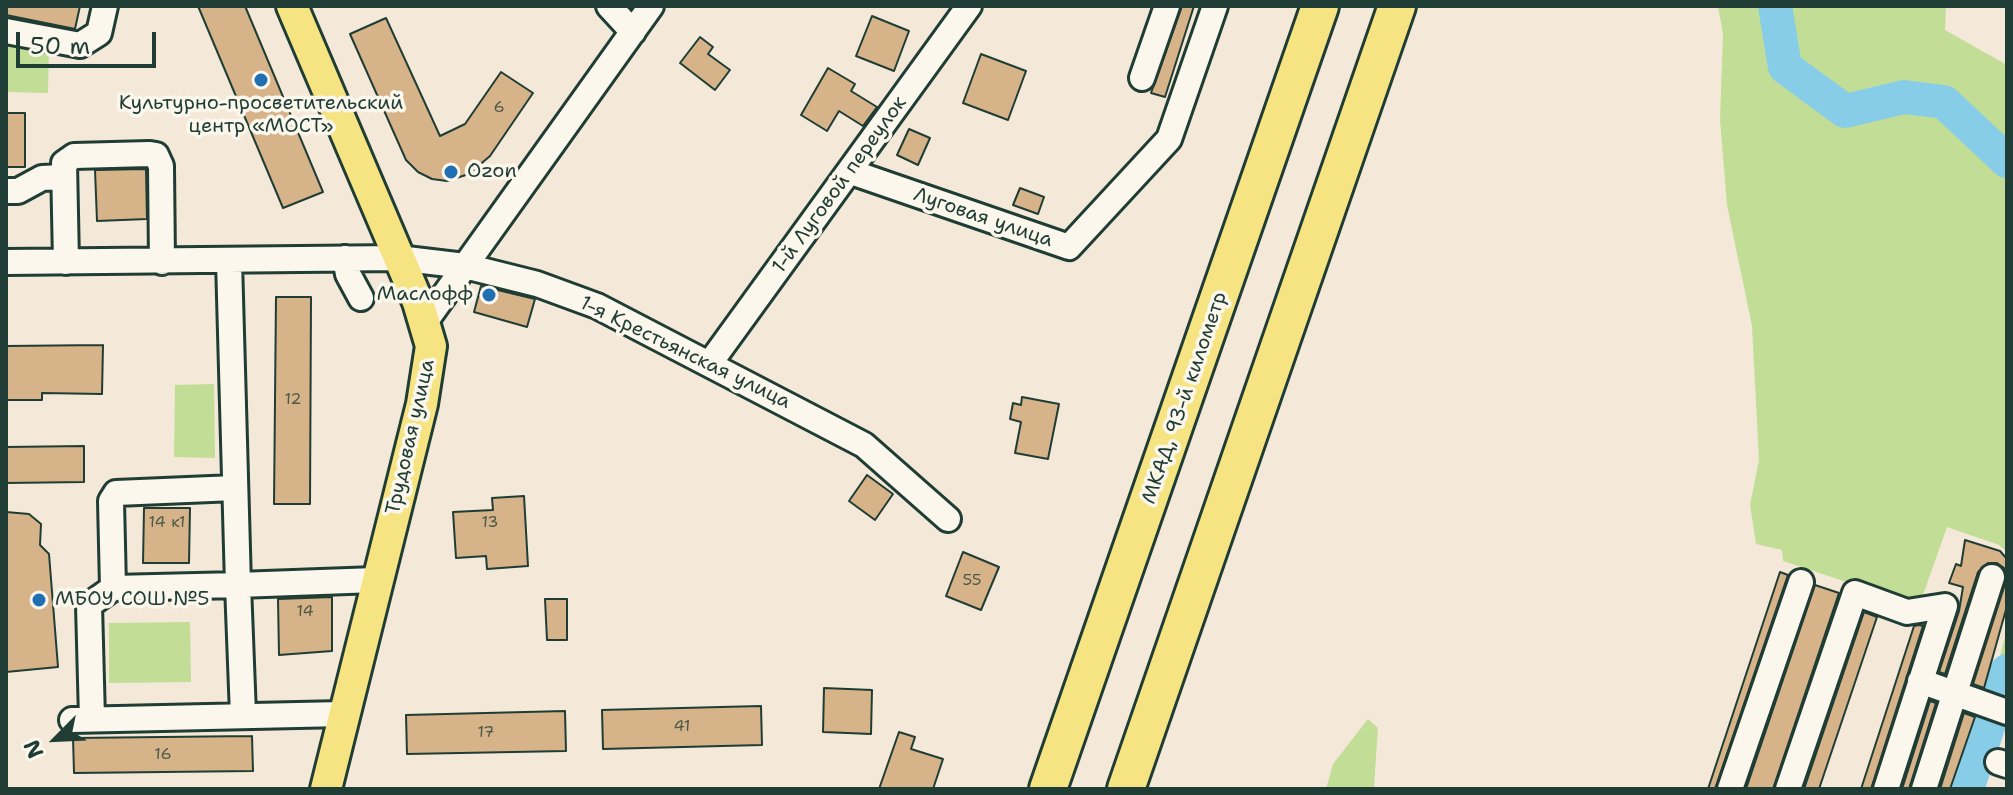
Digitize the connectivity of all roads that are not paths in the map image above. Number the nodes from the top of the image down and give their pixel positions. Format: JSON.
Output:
{"nodes":[{"id":1,"x":105,"y":6,"type":"edge"},
{"id":2,"x":292,"y":6,"type":"edge"},
{"id":3,"x":609,"y":6,"type":"edge"},
{"id":4,"x":651,"y":6,"type":"edge"},
{"id":5,"x":969,"y":6,"type":"edge"},
{"id":6,"x":1167,"y":6,"type":"edge"},
{"id":7,"x":1215,"y":6,"type":"edge"},
{"id":8,"x":1320,"y":6,"type":"edge"},
{"id":9,"x":1397,"y":6,"type":"edge"},
{"id":10,"x":6,"y":31,"type":"edge"},
{"id":11,"x":633,"y":32,"type":"junction"},
{"id":12,"x":1142,"y":78,"type":"dead end"},
{"id":13,"x":851,"y":172,"type":"junction"},
{"id":14,"x":63,"y":177,"type":"junction"},
{"id":15,"x":6,"y":191,"type":"edge"},
{"id":16,"x":345,"y":258,"type":"junction"},
{"id":17,"x":398,"y":258,"type":"junction"},
{"id":18,"x":229,"y":261,"type":"junction"},
{"id":19,"x":6,"y":262,"type":"edge"},
{"id":20,"x":66,"y":262,"type":"junction"},
{"id":21,"x":162,"y":262,"type":"junction"},
{"id":22,"x":465,"y":266,"type":"junction"},
{"id":23,"x":361,"y":298,"type":"dead end"},
{"id":24,"x":425,"y":322,"type":"junction"},
{"id":25,"x":710,"y":363,"type":"junction"},
{"id":26,"x":235,"y":488,"type":"junction"},
{"id":27,"x":948,"y":519,"type":"dead end"},
{"id":28,"x":1992,"y":577,"type":"dead end"},
{"id":29,"x":376,"y":580,"type":"junction"},
{"id":30,"x":1801,"y":582,"type":"dead end"},
{"id":31,"x":238,"y":585,"type":"junction"},
{"id":32,"x":113,"y":588,"type":"junction"},
{"id":33,"x":1920,"y":681,"type":"junction"},
{"id":34,"x":1955,"y":694,"type":"junction"},
{"id":35,"x":2006,"y":707,"type":"edge"},
{"id":36,"x":343,"y":714,"type":"junction"},
{"id":37,"x":243,"y":715,"type":"junction"},
{"id":38,"x":326,"y":789,"type":"edge"},
{"id":39,"x":1048,"y":789,"type":"edge"},
{"id":40,"x":1126,"y":789,"type":"edge"},
{"id":41,"x":1730,"y":789,"type":"edge"},
{"id":42,"x":1788,"y":789,"type":"edge"},
{"id":43,"x":1886,"y":789,"type":"edge"},
{"id":44,"x":1924,"y":789,"type":"edge"}],
"edges":[{"from":1,"to":10,"type":"street"},
{"from":2,"to":17,"type":"main road","name":"Трудовая улица"},
{"from":3,"to":11,"type":"street"},
{"from":4,"to":11,"type":"street"},
{"from":5,"to":13,"type":"street","name":"1-й Луговой переулок"},
{"from":6,"to":12,"type":"street"},
{"from":7,"to":13,"type":"street","name":"Луговая улица"},
{"from":8,"to":39,"type":"highway","name":"МКАД, 93-й километр"},
{"from":9,"to":40,"type":"highway"},
{"from":11,"to":22,"type":"street"},
{"from":13,"to":25,"type":"street","name":"1-й Луговой переулок"},
{"from":14,"to":15,"type":"street"},
{"from":14,"to":20,"type":"street"},
{"from":14,"to":21,"type":"street"},
{"from":16,"to":17,"type":"street","name":"1-я Крестьянская улица"},
{"from":16,"to":18,"type":"street","name":"1-я Крестьянская улица"},
{"from":16,"to":23,"type":"street"},
{"from":17,"to":22,"type":"street","name":"1-я Крестьянская улица"},
{"from":17,"to":24,"type":"main road","name":"Трудовая улица"},
{"from":18,"to":21,"type":"street","name":"1-я Крестьянская улица"},
{"from":18,"to":26,"type":"street"},
{"from":19,"to":20,"type":"street","name":"1-я Крестьянская улица"},
{"from":20,"to":21,"type":"street","name":"1-я Крестьянская улица"},
{"from":22,"to":24,"type":"street"},
{"from":22,"to":25,"type":"street","name":"1-я Крестьянская улица"},
{"from":24,"to":29,"type":"main road","name":"Трудовая улица"},
{"from":25,"to":27,"type":"street","name":"1-я Крестьянская улица"},
{"from":26,"to":31,"type":"street"},
{"from":26,"to":32,"type":"street"},
{"from":28,"to":34,"type":"street"},
{"from":29,"to":31,"type":"street"},
{"from":29,"to":36,"type":"main road","name":"Трудовая улица"},
{"from":30,"to":41,"type":"street"},
{"from":31,"to":32,"type":"street"},
{"from":31,"to":37,"type":"street"},
{"from":32,"to":37,"type":"street"},
{"from":33,"to":34,"type":"street"},
{"from":33,"to":42,"type":"street"},
{"from":33,"to":43,"type":"street"},
{"from":34,"to":35,"type":"street"},
{"from":34,"to":44,"type":"street"},
{"from":36,"to":37,"type":"street"},
{"from":36,"to":38,"type":"main road","name":"Трудовая улица"}]}
